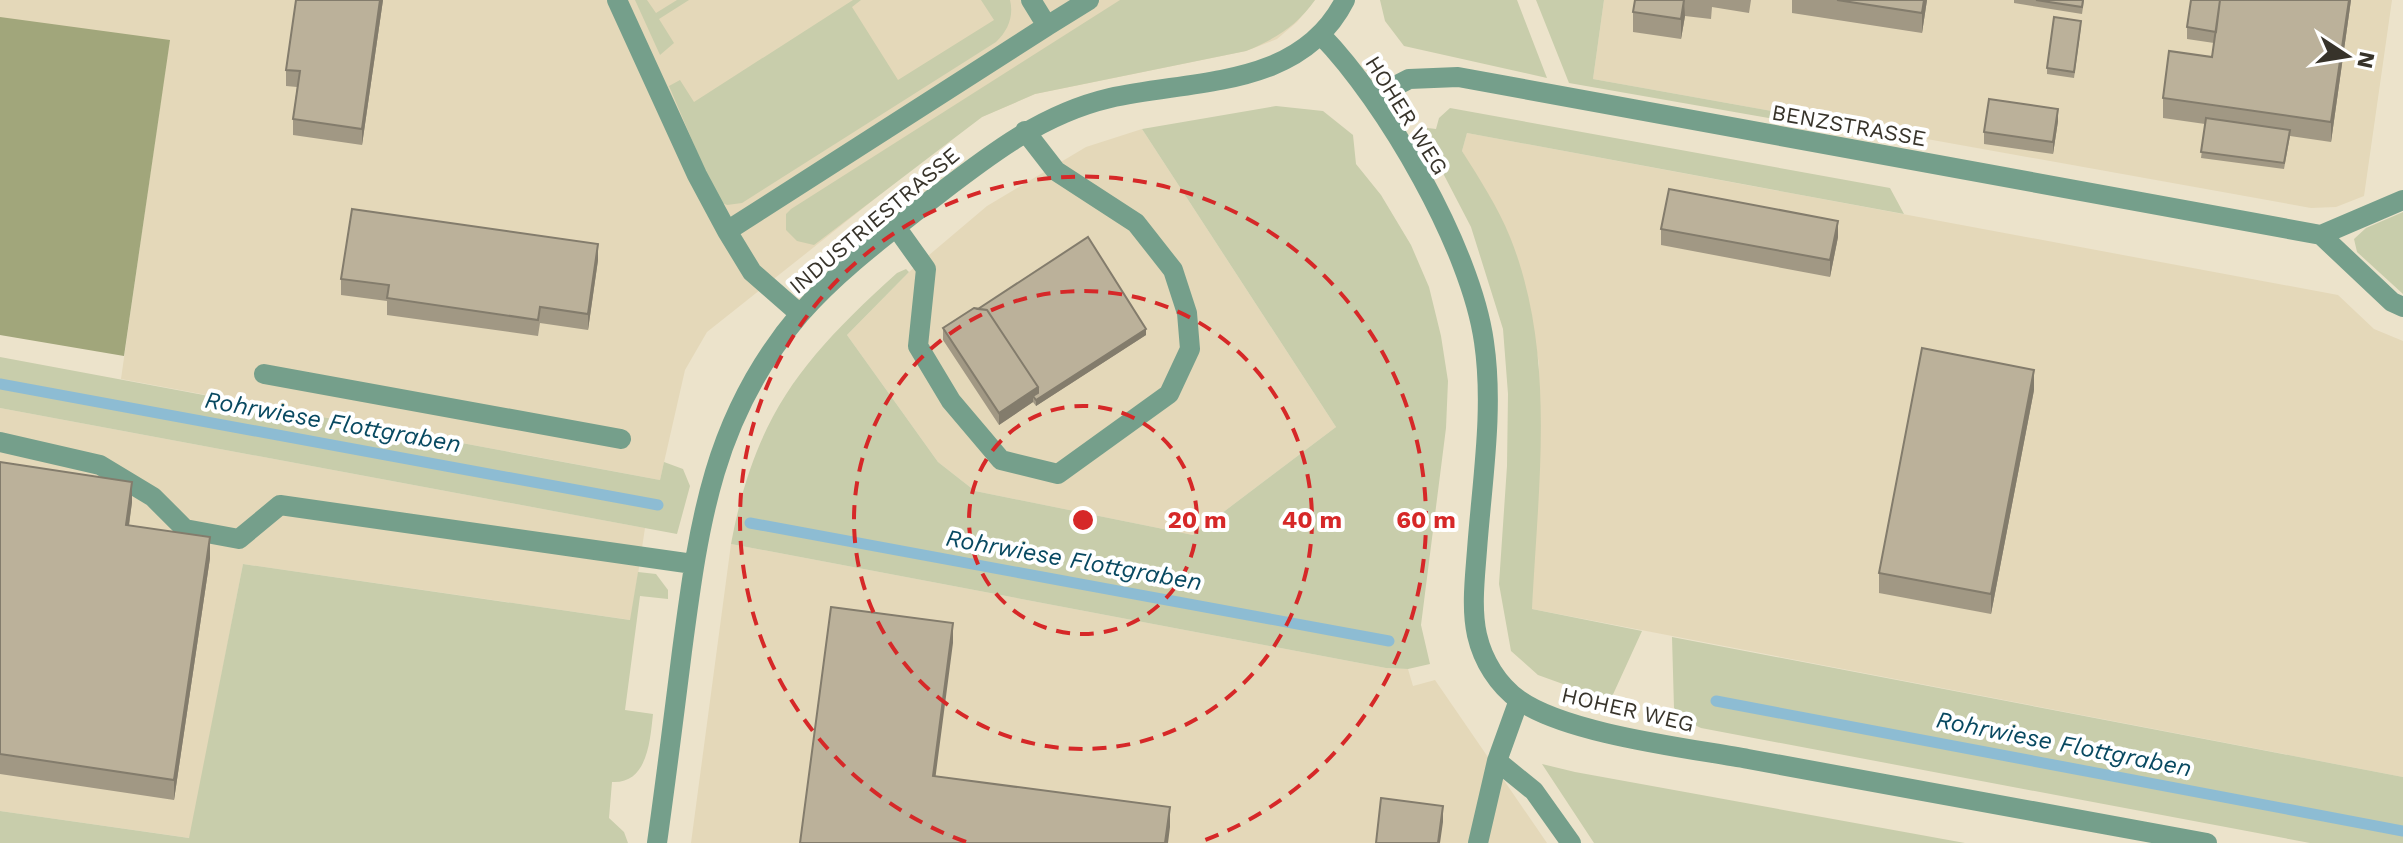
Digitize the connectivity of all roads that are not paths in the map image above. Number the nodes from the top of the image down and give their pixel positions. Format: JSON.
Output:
{"nodes":[{"id":1,"x":617,"y":0,"type":"edge"},
{"id":2,"x":1031,"y":0,"type":"edge"},
{"id":3,"x":1089,"y":0,"type":"edge"},
{"id":4,"x":1345,"y":0,"type":"edge"},
{"id":5,"x":1047,"y":26,"type":"junction"},
{"id":6,"x":1321,"y":35,"type":"junction"},
{"id":7,"x":1372,"y":98,"type":"junction"},
{"id":8,"x":1025,"y":131,"type":"junction"},
{"id":9,"x":2403,"y":200,"type":"edge"},
{"id":10,"x":896,"y":227,"type":"junction"},
{"id":11,"x":727,"y":231,"type":"junction"},
{"id":12,"x":2321,"y":235,"type":"junction"},
{"id":13,"x":2403,"y":307,"type":"edge"},
{"id":14,"x":800,"y":314,"type":"junction"},
{"id":15,"x":264,"y":374,"type":"dead end"},
{"id":16,"x":621,"y":439,"type":"dead end"},
{"id":17,"x":0,"y":442,"type":"edge"},
{"id":18,"x":693,"y":564,"type":"junction"},
{"id":19,"x":1519,"y":700,"type":"junction"},
{"id":20,"x":1497,"y":761,"type":"junction"},
{"id":21,"x":657,"y":843,"type":"edge"},
{"id":22,"x":1478,"y":843,"type":"edge"},
{"id":23,"x":1571,"y":843,"type":"edge"},
{"id":24,"x":2207,"y":843,"type":"edge"}],
"edges":[{"from":1,"to":11,"type":"street"},
{"from":2,"to":5,"type":"street"},
{"from":3,"to":5,"type":"street"},
{"from":4,"to":6,"type":"street","name":"INDUSTRIESTRASSE"},
{"from":5,"to":11,"type":"street"},
{"from":6,"to":7,"type":"street","name":"HOHER WEG"},
{"from":6,"to":8,"type":"street","name":"INDUSTRIESTRASSE"},
{"from":7,"to":12,"type":"street","name":"BENZSTRASSE"},
{"from":7,"to":19,"type":"street","name":"HOHER WEG"},
{"from":8,"to":10,"type":"street","name":"INDUSTRIESTRASSE"},
{"from":8,"to":10,"type":"street"},
{"from":9,"to":12,"type":"street"},
{"from":10,"to":14,"type":"street","name":"INDUSTRIESTRASSE"},
{"from":11,"to":14,"type":"street"},
{"from":12,"to":13,"type":"street"},
{"from":14,"to":18,"type":"street","name":"INDUSTRIESTRASSE"},
{"from":15,"to":16,"type":"street"},
{"from":17,"to":18,"type":"street"},
{"from":18,"to":21,"type":"street","name":"INDUSTRIESTRASSE"},
{"from":19,"to":20,"type":"street"},
{"from":19,"to":24,"type":"street","name":"HOHER WEG"},
{"from":20,"to":22,"type":"street"},
{"from":20,"to":23,"type":"street"}]}
